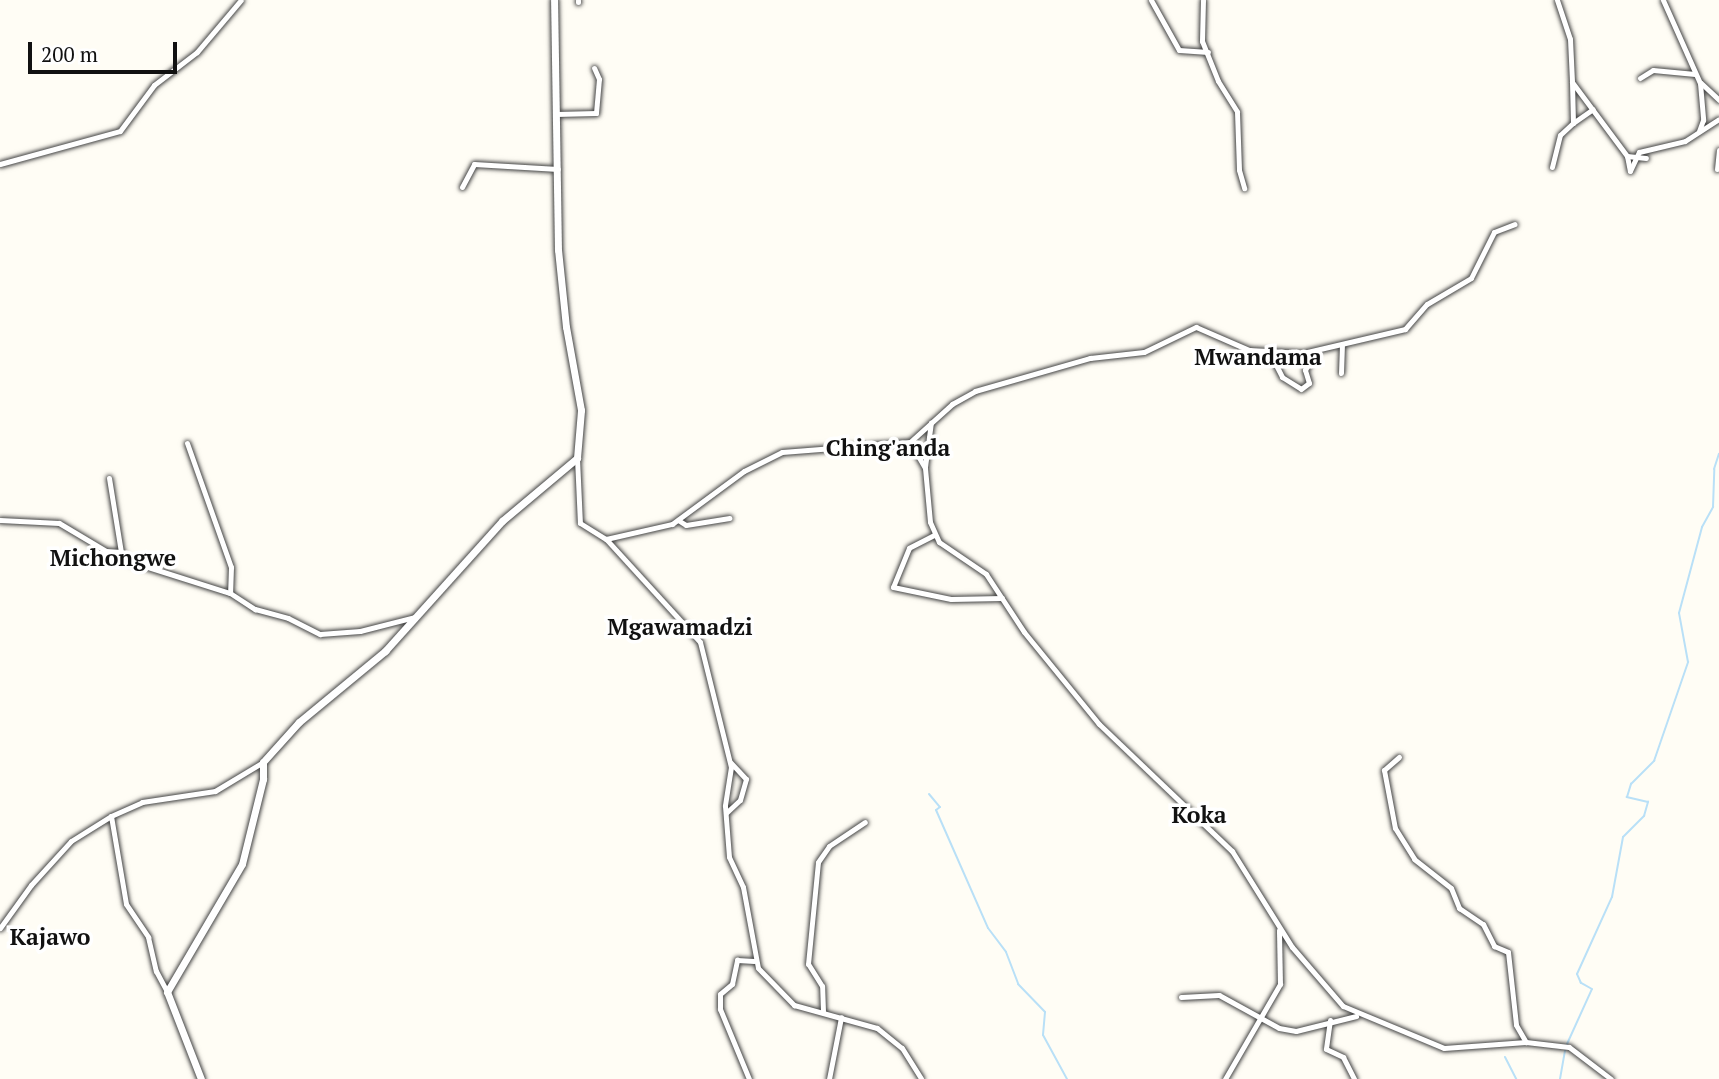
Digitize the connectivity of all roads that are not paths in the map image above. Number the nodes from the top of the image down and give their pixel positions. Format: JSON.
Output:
{"nodes":[{"id":1,"x":241,"y":0,"type":"edge"},
{"id":2,"x":554,"y":0,"type":"edge"},
{"id":3,"x":1151,"y":0,"type":"edge"},
{"id":4,"x":1203,"y":0,"type":"edge"},
{"id":5,"x":1557,"y":0,"type":"edge"},
{"id":6,"x":1663,"y":0,"type":"edge"},
{"id":7,"x":1208,"y":52,"type":"junction"},
{"id":8,"x":594,"y":68,"type":"dead end"},
{"id":9,"x":1695,"y":74,"type":"junction"},
{"id":10,"x":1640,"y":78,"type":"dead end"},
{"id":11,"x":1572,"y":82,"type":"junction"},
{"id":12,"x":1700,"y":83,"type":"junction"},
{"id":13,"x":1719,"y":100,"type":"edge"},
{"id":14,"x":1593,"y":109,"type":"junction"},
{"id":15,"x":556,"y":114,"type":"junction"},
{"id":16,"x":1719,"y":119,"type":"edge"},
{"id":17,"x":1573,"y":123,"type":"junction"},
{"id":18,"x":1699,"y":131,"type":"junction"},
{"id":19,"x":1719,"y":150,"type":"edge"},
{"id":20,"x":1627,"y":156,"type":"junction"},
{"id":21,"x":1646,"y":158,"type":"dead end"},
{"id":22,"x":1635,"y":159,"type":"junction"},
{"id":23,"x":0,"y":164,"type":"edge"},
{"id":24,"x":1552,"y":167,"type":"dead end"},
{"id":25,"x":558,"y":169,"type":"junction"},
{"id":26,"x":1717,"y":169,"type":"dead end"},
{"id":27,"x":462,"y":187,"type":"dead end"},
{"id":28,"x":1244,"y":188,"type":"dead end"},
{"id":29,"x":1515,"y":224,"type":"dead end"},
{"id":30,"x":1342,"y":346,"type":"junction"},
{"id":31,"x":1250,"y":351,"type":"junction"},
{"id":32,"x":1316,"y":352,"type":"junction"},
{"id":33,"x":1341,"y":373,"type":"dead end"},
{"id":34,"x":931,"y":422,"type":"junction"},
{"id":35,"x":910,"y":442,"type":"junction"},
{"id":36,"x":187,"y":443,"type":"dead end"},
{"id":37,"x":577,"y":458,"type":"junction"},
{"id":38,"x":925,"y":468,"type":"junction"},
{"id":39,"x":110,"y":478,"type":"dead end"},
{"id":40,"x":729,"y":518,"type":"dead end"},
{"id":41,"x":0,"y":520,"type":"edge"},
{"id":42,"x":678,"y":520,"type":"junction"},
{"id":43,"x":934,"y":535,"type":"junction"},
{"id":44,"x":606,"y":538,"type":"junction"},
{"id":45,"x":121,"y":552,"type":"junction"},
{"id":46,"x":230,"y":593,"type":"junction"},
{"id":47,"x":1002,"y":598,"type":"junction"},
{"id":48,"x":415,"y":617,"type":"junction"},
{"id":49,"x":1399,"y":757,"type":"dead end"},
{"id":50,"x":730,"y":761,"type":"junction"},
{"id":51,"x":263,"y":762,"type":"junction"},
{"id":52,"x":726,"y":813,"type":"junction"},
{"id":53,"x":111,"y":816,"type":"junction"},
{"id":54,"x":865,"y":822,"type":"dead end"},
{"id":55,"x":1279,"y":927,"type":"junction"},
{"id":56,"x":0,"y":928,"type":"edge"},
{"id":57,"x":754,"y":961,"type":"junction"},
{"id":58,"x":167,"y":992,"type":"junction"},
{"id":59,"x":1181,"y":997,"type":"dead end"},
{"id":60,"x":823,"y":1011,"type":"junction"},
{"id":61,"x":1359,"y":1016,"type":"junction"},
{"id":62,"x":841,"y":1017,"type":"junction"},
{"id":63,"x":1263,"y":1018,"type":"junction"},
{"id":64,"x":1330,"y":1020,"type":"junction"},
{"id":65,"x":1526,"y":1042,"type":"junction"},
{"id":66,"x":201,"y":1079,"type":"edge"},
{"id":67,"x":749,"y":1079,"type":"edge"},
{"id":68,"x":829,"y":1079,"type":"edge"},
{"id":69,"x":921,"y":1079,"type":"edge"},
{"id":70,"x":1225,"y":1079,"type":"edge"},
{"id":71,"x":1354,"y":1079,"type":"edge"},
{"id":72,"x":1611,"y":1079,"type":"edge"}],
"edges":[{"from":1,"to":23,"type":"street"},
{"from":2,"to":15,"type":"street"},
{"from":3,"to":7,"type":"street"},
{"from":4,"to":7,"type":"street"},
{"from":5,"to":11,"type":"street"},
{"from":6,"to":9,"type":"street"},
{"from":7,"to":28,"type":"street"},
{"from":8,"to":15,"type":"street"},
{"from":9,"to":10,"type":"street"},
{"from":9,"to":12,"type":"street"},
{"from":11,"to":14,"type":"street"},
{"from":11,"to":17,"type":"street"},
{"from":12,"to":13,"type":"street"},
{"from":12,"to":18,"type":"street"},
{"from":14,"to":17,"type":"street"},
{"from":14,"to":20,"type":"street"},
{"from":15,"to":25,"type":"street"},
{"from":16,"to":18,"type":"street"},
{"from":17,"to":24,"type":"street"},
{"from":18,"to":22,"type":"street"},
{"from":19,"to":26,"type":"street"},
{"from":20,"to":22,"type":"street"},
{"from":20,"to":22,"type":"street"},
{"from":21,"to":22,"type":"street"},
{"from":25,"to":27,"type":"street"},
{"from":25,"to":37,"type":"street"},
{"from":29,"to":30,"type":"street"},
{"from":30,"to":32,"type":"street"},
{"from":30,"to":33,"type":"street"},
{"from":31,"to":32,"type":"street"},
{"from":31,"to":32,"type":"street"},
{"from":31,"to":34,"type":"street"},
{"from":34,"to":35,"type":"street"},
{"from":34,"to":38,"type":"street"},
{"from":35,"to":38,"type":"street"},
{"from":35,"to":42,"type":"street"},
{"from":36,"to":46,"type":"street"},
{"from":37,"to":44,"type":"street"},
{"from":37,"to":48,"type":"street"},
{"from":38,"to":43,"type":"street"},
{"from":39,"to":45,"type":"street"},
{"from":40,"to":42,"type":"street"},
{"from":41,"to":45,"type":"street"},
{"from":42,"to":44,"type":"street"},
{"from":43,"to":47,"type":"street"},
{"from":43,"to":47,"type":"street"},
{"from":44,"to":50,"type":"street"},
{"from":45,"to":46,"type":"street"},
{"from":46,"to":48,"type":"street"},
{"from":47,"to":55,"type":"street"},
{"from":48,"to":51,"type":"street"},
{"from":49,"to":65,"type":"street"},
{"from":50,"to":52,"type":"street"},
{"from":50,"to":52,"type":"street"},
{"from":51,"to":53,"type":"street"},
{"from":51,"to":58,"type":"street"},
{"from":52,"to":57,"type":"street"},
{"from":53,"to":56,"type":"street"},
{"from":53,"to":58,"type":"street"},
{"from":54,"to":60,"type":"street"},
{"from":55,"to":61,"type":"street"},
{"from":55,"to":63,"type":"street"},
{"from":57,"to":60,"type":"street"},
{"from":57,"to":67,"type":"street"},
{"from":58,"to":66,"type":"street"},
{"from":59,"to":63,"type":"street"},
{"from":60,"to":62,"type":"street"},
{"from":61,"to":64,"type":"street"},
{"from":61,"to":65,"type":"street"},
{"from":62,"to":68,"type":"street"},
{"from":62,"to":69,"type":"street"},
{"from":63,"to":64,"type":"street"},
{"from":63,"to":70,"type":"street"},
{"from":64,"to":71,"type":"street"},
{"from":65,"to":72,"type":"street"}]}
